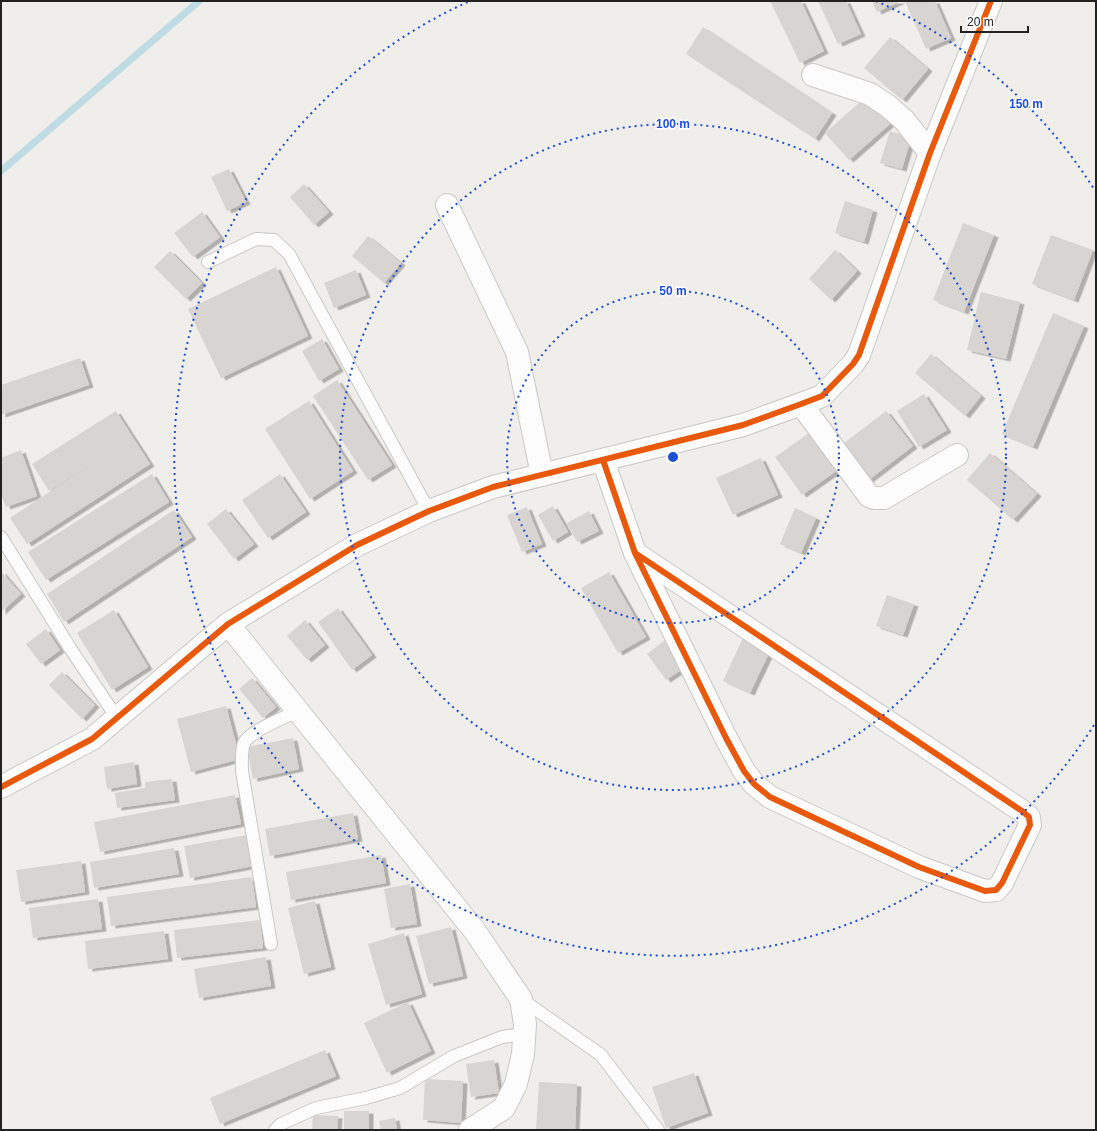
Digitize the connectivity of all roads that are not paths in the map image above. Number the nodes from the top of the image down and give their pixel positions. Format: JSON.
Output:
{"nodes":[{"id":1,"x":992,"y":1,"type":"edge"},
{"id":2,"x":813,"y":75,"type":"dead end"},
{"id":3,"x":930,"y":153,"type":"junction"},
{"id":4,"x":447,"y":205,"type":"dead end"},
{"id":5,"x":208,"y":262,"type":"dead end"},
{"id":6,"x":802,"y":404,"type":"junction"},
{"id":7,"x":957,"y":455,"type":"dead end"},
{"id":8,"x":603,"y":460,"type":"junction"},
{"id":9,"x":542,"y":475,"type":"junction"},
{"id":10,"x":429,"y":510,"type":"junction"},
{"id":11,"x":1,"y":537,"type":"edge"},
{"id":12,"x":635,"y":553,"type":"junction"},
{"id":13,"x":228,"y":624,"type":"junction"},
{"id":14,"x":298,"y":711,"type":"junction"},
{"id":15,"x":117,"y":718,"type":"junction"},
{"id":16,"x":1,"y":787,"type":"edge"},
{"id":17,"x":271,"y":944,"type":"dead end"},
{"id":18,"x":521,"y":999,"type":"junction"},
{"id":19,"x":524,"y":1034,"type":"junction"},
{"id":20,"x":275,"y":1130,"type":"edge"},
{"id":21,"x":470,"y":1130,"type":"edge"},
{"id":22,"x":658,"y":1130,"type":"edge"}],
"edges":[{"from":1,"to":3,"type":"street"},
{"from":2,"to":3,"type":"street"},
{"from":3,"to":6,"type":"street"},
{"from":4,"to":9,"type":"street"},
{"from":5,"to":10,"type":"lane"},
{"from":6,"to":7,"type":"street"},
{"from":6,"to":8,"type":"street"},
{"from":8,"to":9,"type":"street"},
{"from":8,"to":12,"type":"street"},
{"from":9,"to":10,"type":"street"},
{"from":10,"to":13,"type":"street"},
{"from":11,"to":15,"type":"lane"},
{"from":12,"to":12,"type":"street"},
{"from":13,"to":14,"type":"street"},
{"from":13,"to":15,"type":"street"},
{"from":14,"to":17,"type":"lane"},
{"from":14,"to":18,"type":"street"},
{"from":15,"to":16,"type":"street"},
{"from":18,"to":19,"type":"street"},
{"from":18,"to":22,"type":"lane"},
{"from":19,"to":20,"type":"lane"},
{"from":19,"to":21,"type":"street"}]}
